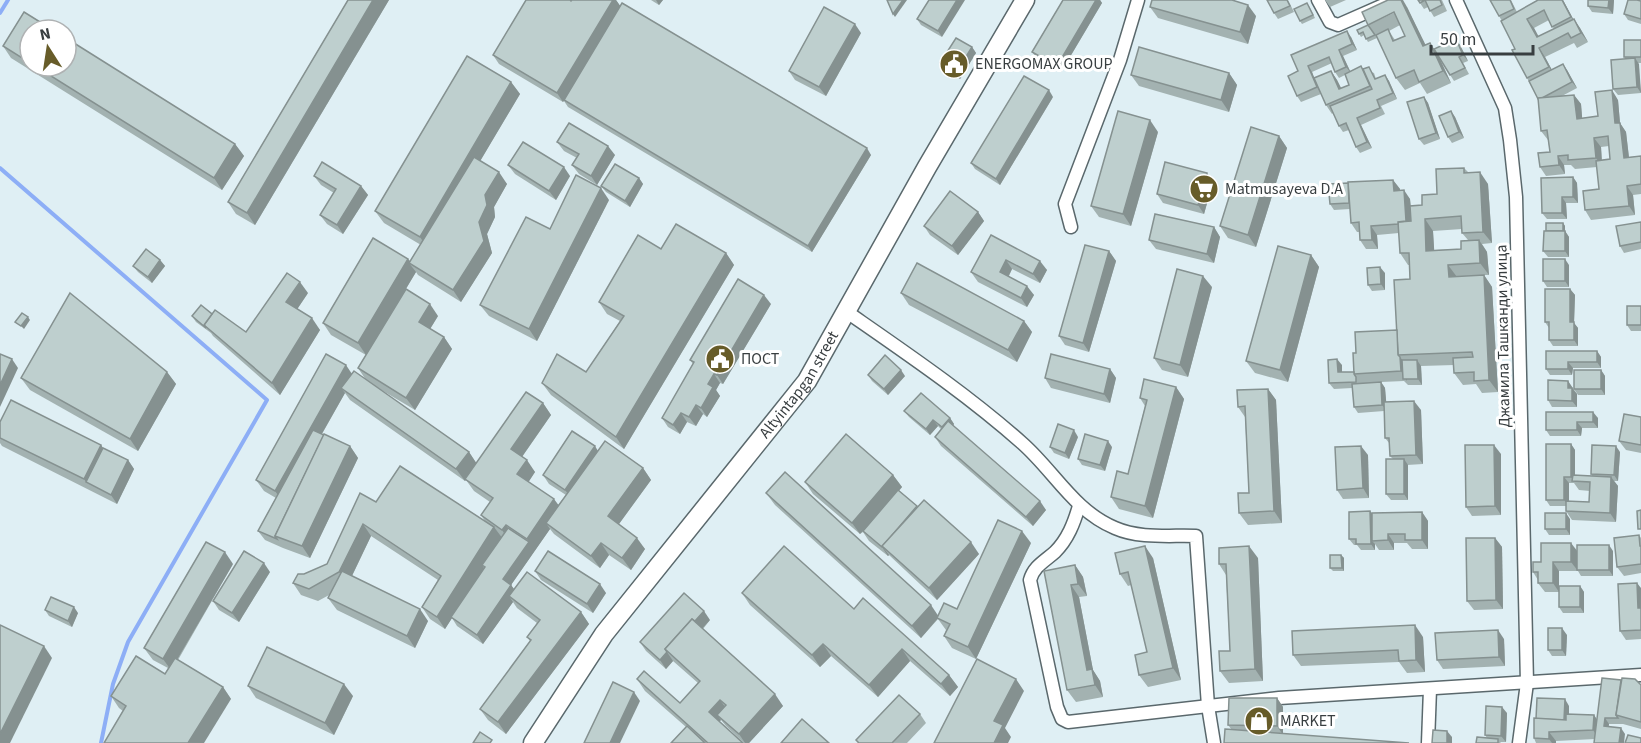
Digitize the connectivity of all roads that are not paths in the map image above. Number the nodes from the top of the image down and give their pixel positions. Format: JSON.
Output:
{"nodes":[{"id":1,"x":1025,"y":0,"type":"edge"},
{"id":2,"x":1138,"y":0,"type":"edge"},
{"id":3,"x":1318,"y":0,"type":"edge"},
{"id":4,"x":1395,"y":0,"type":"edge"},
{"id":5,"x":1456,"y":0,"type":"edge"},
{"id":6,"x":1071,"y":227,"type":"dead end"},
{"id":7,"x":847,"y":312,"type":"junction"},
{"id":8,"x":1079,"y":506,"type":"junction"},
{"id":9,"x":1641,"y":675,"type":"edge"},
{"id":10,"x":1527,"y":682,"type":"junction"},
{"id":11,"x":1430,"y":689,"type":"junction"},
{"id":12,"x":1208,"y":706,"type":"junction"},
{"id":13,"x":533,"y":743,"type":"edge"},
{"id":14,"x":1214,"y":743,"type":"edge"},
{"id":15,"x":1428,"y":743,"type":"edge"},
{"id":16,"x":1519,"y":743,"type":"edge"}],
"edges":[{"from":1,"to":7,"type":"street","name":"Altyintapgan street"},
{"from":2,"to":6,"type":"street"},
{"from":3,"to":4,"type":"street"},
{"from":5,"to":10,"type":"street","name":"Джамила Ташканди улица"},
{"from":7,"to":8,"type":"street"},
{"from":7,"to":13,"type":"street","name":"Altyintapgan street"},
{"from":8,"to":12,"type":"street"},
{"from":8,"to":12,"type":"street"},
{"from":9,"to":10,"type":"street"},
{"from":10,"to":11,"type":"street"},
{"from":10,"to":16,"type":"street","name":"Джамила Ташканди улица"},
{"from":11,"to":12,"type":"street"},
{"from":11,"to":15,"type":"street"},
{"from":12,"to":14,"type":"street"}]}
